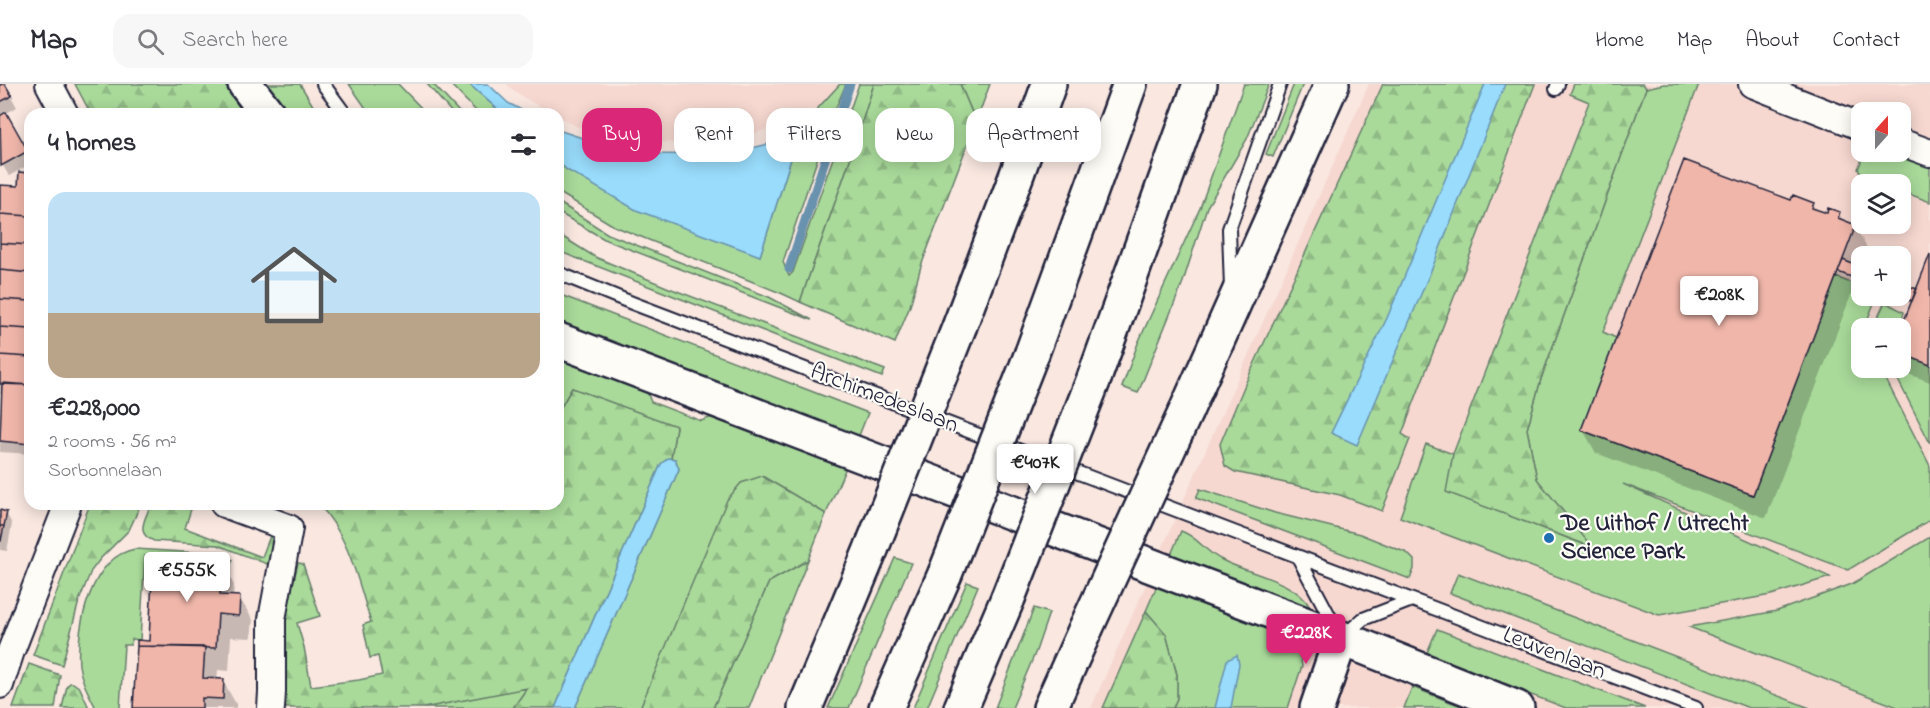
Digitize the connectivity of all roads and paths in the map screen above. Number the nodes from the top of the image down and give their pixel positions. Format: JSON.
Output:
{"nodes":[{"id":1,"x":49,"y":84,"type":"edge"},
{"id":2,"x":245,"y":84,"type":"edge"},
{"id":3,"x":323,"y":84,"type":"edge"},
{"id":4,"x":1049,"y":84,"type":"edge"},
{"id":5,"x":1130,"y":84,"type":"edge"},
{"id":6,"x":1200,"y":84,"type":"edge"},
{"id":7,"x":1280,"y":84,"type":"edge"},
{"id":8,"x":1332,"y":84,"type":"edge"},
{"id":9,"x":1752,"y":84,"type":"edge"},
{"id":10,"x":62,"y":108,"type":"edge"},
{"id":11,"x":263,"y":108,"type":"edge"},
{"id":12,"x":341,"y":108,"type":"edge"},
{"id":13,"x":1851,"y":123,"type":"edge"},
{"id":14,"x":1911,"y":146,"type":"edge"},
{"id":15,"x":1930,"y":153,"type":"edge"},
{"id":16,"x":564,"y":275,"type":"edge"},
{"id":17,"x":1232,"y":311,"type":"junction"},
{"id":18,"x":564,"y":342,"type":"edge"},
{"id":19,"x":65,"y":510,"type":"edge"},
{"id":20,"x":240,"y":510,"type":"edge"},
{"id":21,"x":1298,"y":557,"type":"junction"},
{"id":22,"x":1412,"y":600,"type":"junction"},
{"id":23,"x":1341,"y":638,"type":"junction"},
{"id":24,"x":5,"y":649,"type":"edge"},
{"id":25,"x":0,"y":685,"type":"edge"},
{"id":26,"x":271,"y":708,"type":"edge"},
{"id":27,"x":805,"y":708,"type":"edge"},
{"id":28,"x":886,"y":708,"type":"edge"},
{"id":29,"x":961,"y":708,"type":"edge"},
{"id":30,"x":1050,"y":708,"type":"edge"},
{"id":31,"x":1317,"y":708,"type":"edge"},
{"id":32,"x":1517,"y":708,"type":"edge"},
{"id":33,"x":1696,"y":708,"type":"edge"}],
"edges":[{"from":1,"to":10,"type":"street"},
{"from":2,"to":11,"type":"main road"},
{"from":3,"to":12,"type":"lane"},
{"from":4,"to":27,"type":"main road","bridge":true},
{"from":5,"to":28,"type":"main road","bridge":true},
{"from":6,"to":29,"type":"main road","bridge":true},
{"from":7,"to":17,"type":"lane"},
{"from":8,"to":17,"type":"main road"},
{"from":9,"to":13,"type":"street"},
{"from":14,"to":15,"type":"street"},
{"from":16,"to":21,"type":"lane","name":"Archimedeslaan"},
{"from":17,"to":30,"type":"main road","bridge":true},
{"from":18,"to":23,"type":"main road"},
{"from":19,"to":24,"type":"street"},
{"from":20,"to":26,"type":"street"},
{"from":21,"to":22,"type":"lane","name":"Archimedeslaan"},
{"from":21,"to":23,"type":"lane"},
{"from":22,"to":23,"type":"lane"},
{"from":22,"to":33,"type":"lane","name":"Leuvenlaan"},
{"from":23,"to":31,"type":"main road"},
{"from":23,"to":32,"type":"main road"},
{"from":24,"to":25,"type":"street"}]}
